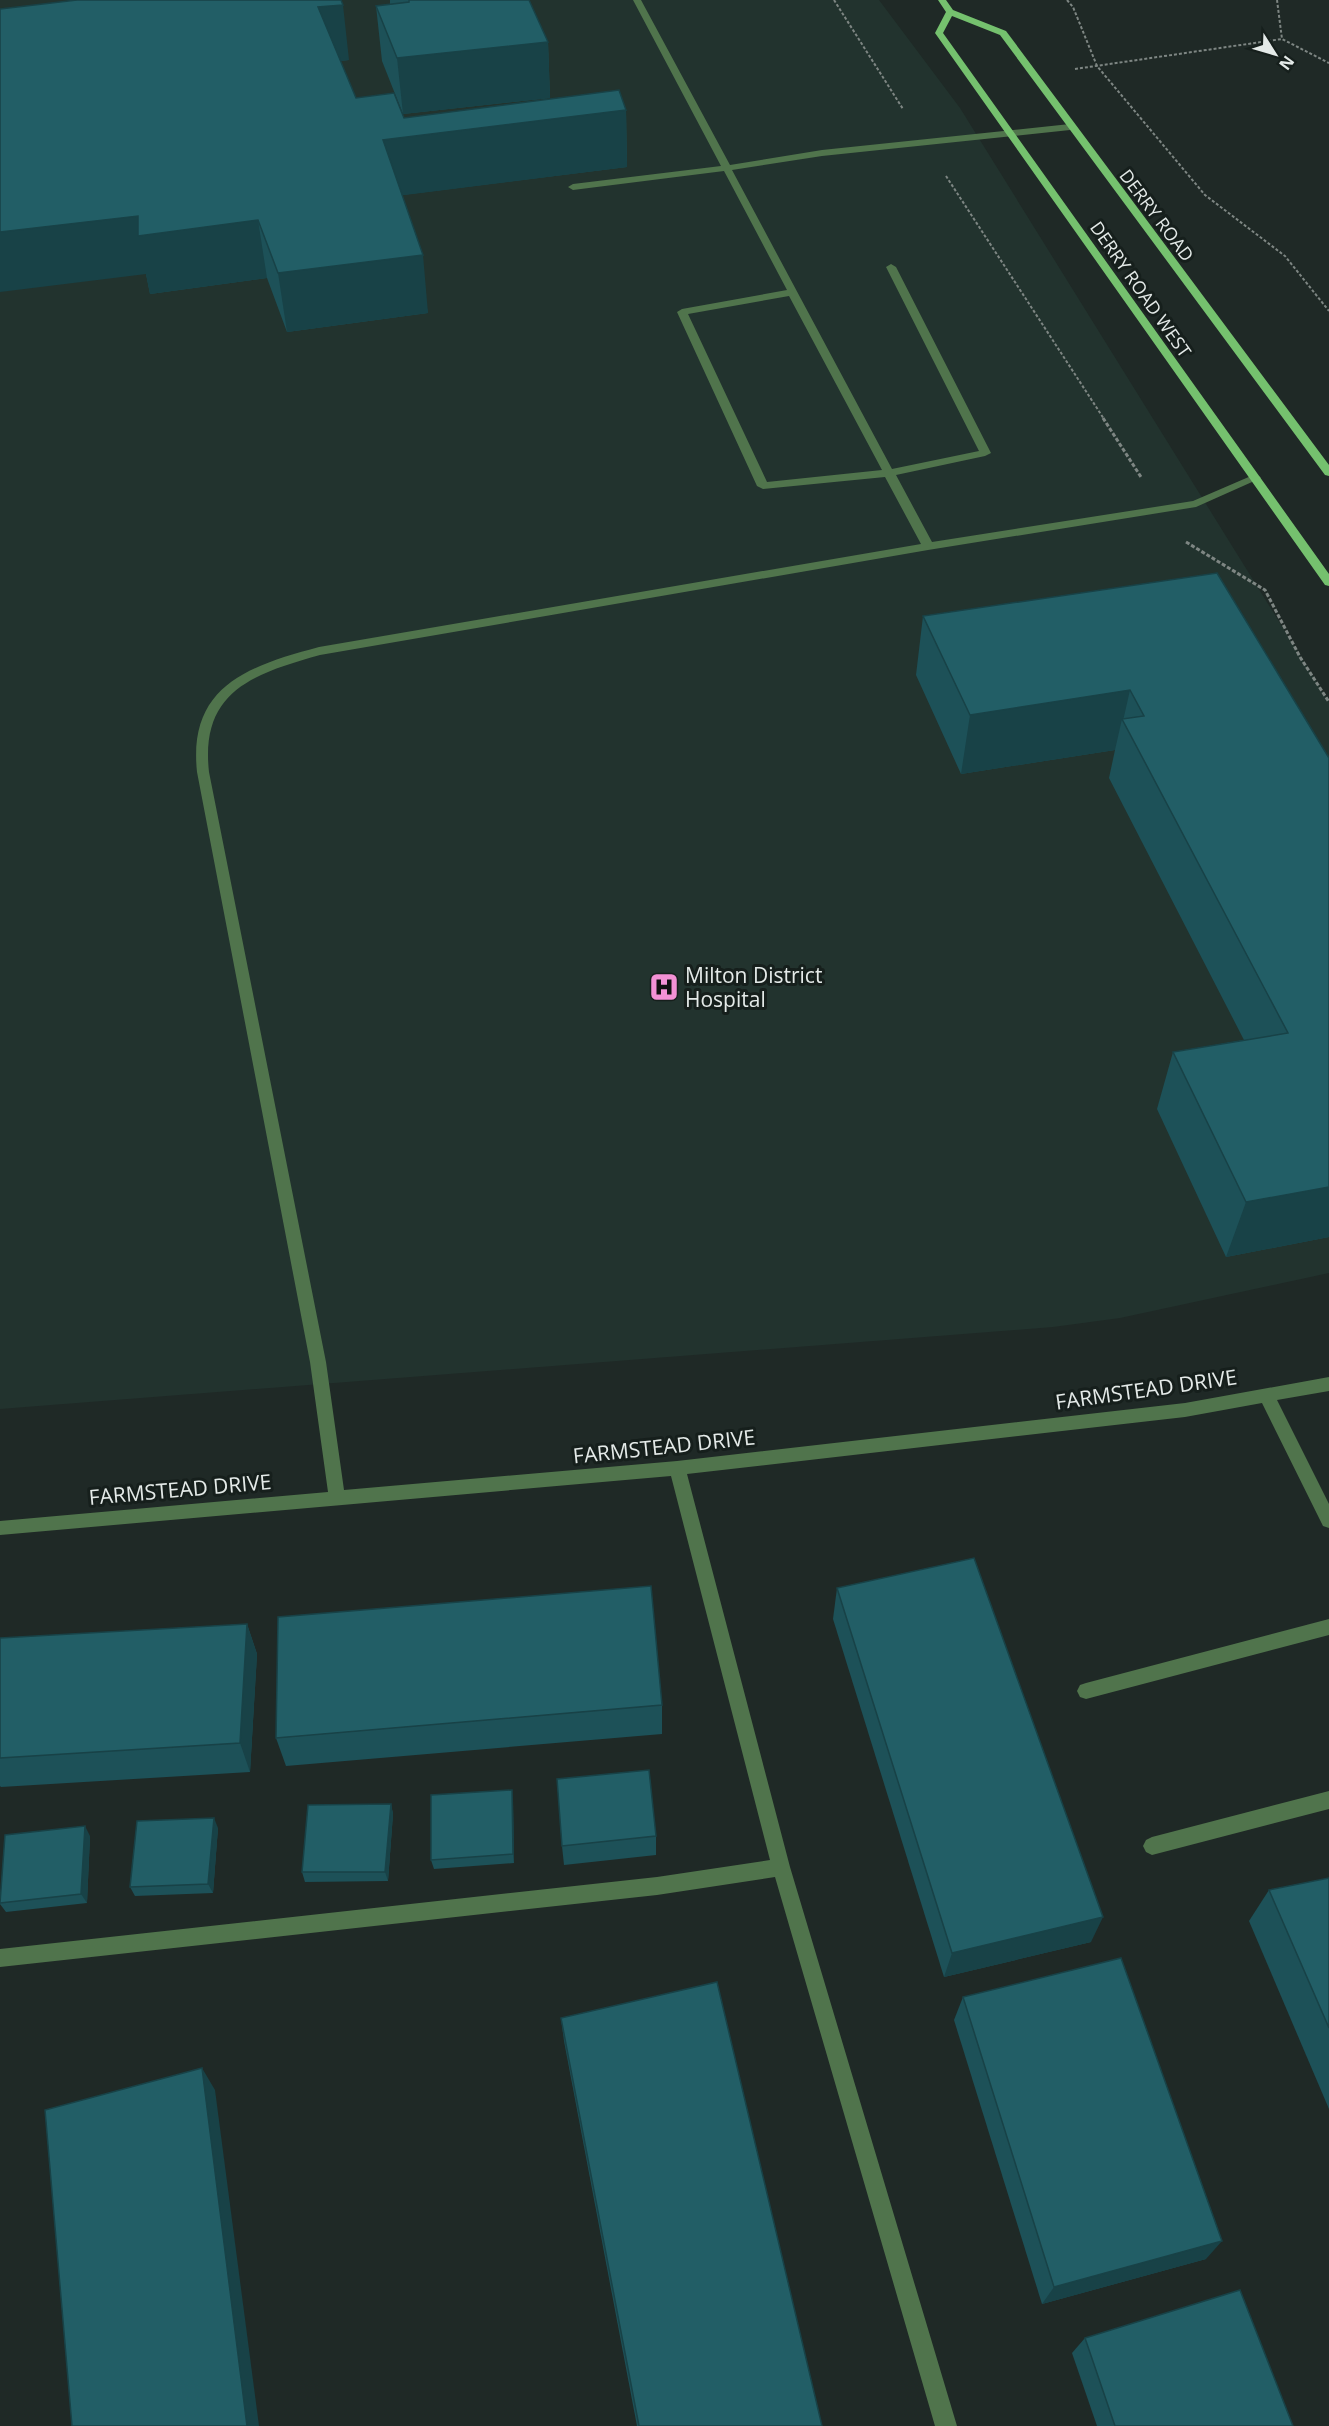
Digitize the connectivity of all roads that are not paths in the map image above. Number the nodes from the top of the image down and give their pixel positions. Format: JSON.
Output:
{"nodes":[{"id":1,"x":637,"y":0,"type":"edge"},
{"id":2,"x":942,"y":0,"type":"edge"},
{"id":3,"x":950,"y":12,"type":"junction"},
{"id":4,"x":1070,"y":127,"type":"junction"},
{"id":5,"x":1010,"y":133,"type":"junction"},
{"id":6,"x":727,"y":168,"type":"junction"},
{"id":7,"x":573,"y":187,"type":"dead end"},
{"id":8,"x":891,"y":267,"type":"dead end"},
{"id":9,"x":793,"y":292,"type":"junction"},
{"id":10,"x":889,"y":473,"type":"junction"},
{"id":11,"x":1329,"y":473,"type":"edge"},
{"id":12,"x":1255,"y":478,"type":"junction"},
{"id":13,"x":928,"y":546,"type":"junction"},
{"id":14,"x":1329,"y":582,"type":"edge"},
{"id":15,"x":1329,"y":1384,"type":"edge"},
{"id":16,"x":1266,"y":1395,"type":"junction"},
{"id":17,"x":677,"y":1468,"type":"junction"},
{"id":18,"x":337,"y":1498,"type":"junction"},
{"id":19,"x":1329,"y":1521,"type":"edge"},
{"id":20,"x":0,"y":1528,"type":"edge"},
{"id":21,"x":1329,"y":1627,"type":"edge"},
{"id":22,"x":1086,"y":1691,"type":"dead end"},
{"id":23,"x":1329,"y":1800,"type":"edge"},
{"id":24,"x":1152,"y":1846,"type":"dead end"},
{"id":25,"x":782,"y":1868,"type":"junction"},
{"id":26,"x":0,"y":1958,"type":"edge"},
{"id":27,"x":946,"y":2426,"type":"edge"}],
"edges":[{"from":1,"to":6,"type":"street"},
{"from":2,"to":3,"type":"main road"},
{"from":3,"to":4,"type":"main road","name":"DERRY ROAD"},
{"from":3,"to":5,"type":"main road","name":"DERRY ROAD WEST"},
{"from":4,"to":5,"type":"street"},
{"from":4,"to":11,"type":"main road","name":"DERRY ROAD"},
{"from":5,"to":6,"type":"street"},
{"from":5,"to":12,"type":"main road","name":"DERRY ROAD WEST"},
{"from":6,"to":7,"type":"street"},
{"from":6,"to":9,"type":"street"},
{"from":8,"to":10,"type":"street"},
{"from":9,"to":10,"type":"street"},
{"from":9,"to":10,"type":"street"},
{"from":10,"to":13,"type":"street"},
{"from":12,"to":13,"type":"street"},
{"from":12,"to":14,"type":"main road","name":"DERRY ROAD WEST"},
{"from":13,"to":18,"type":"street"},
{"from":15,"to":16,"type":"street","name":"FARMSTEAD DRIVE"},
{"from":16,"to":17,"type":"street","name":"FARMSTEAD DRIVE"},
{"from":16,"to":19,"type":"street"},
{"from":17,"to":18,"type":"street","name":"FARMSTEAD DRIVE"},
{"from":17,"to":25,"type":"street"},
{"from":18,"to":20,"type":"street","name":"FARMSTEAD DRIVE"},
{"from":21,"to":22,"type":"street"},
{"from":23,"to":24,"type":"street"},
{"from":25,"to":26,"type":"street"},
{"from":25,"to":27,"type":"street"}]}
